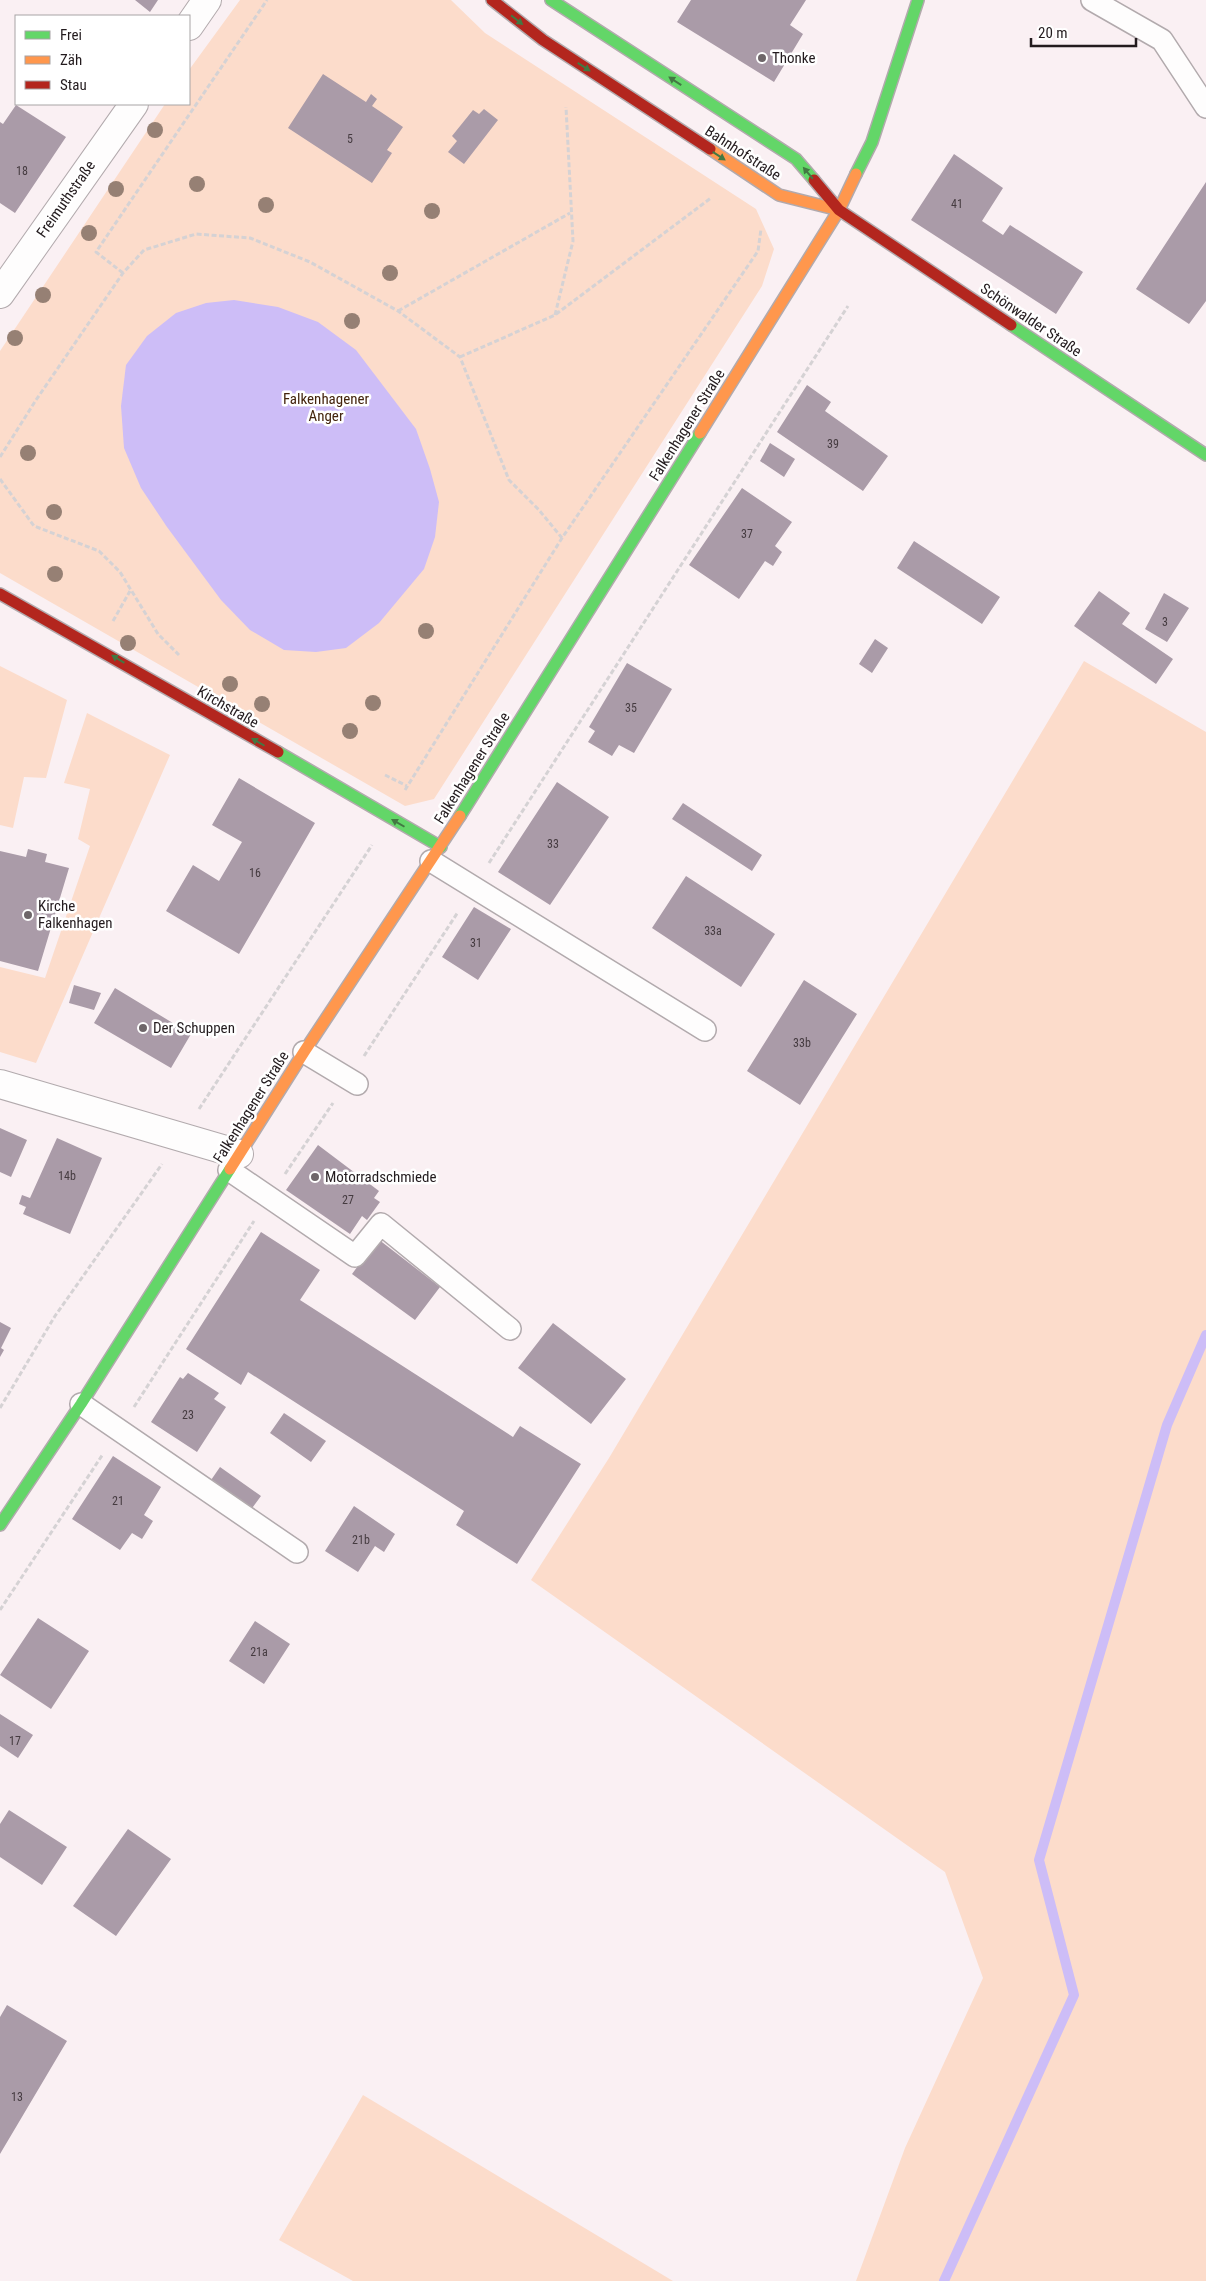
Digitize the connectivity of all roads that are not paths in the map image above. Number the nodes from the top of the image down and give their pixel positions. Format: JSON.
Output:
{"nodes":[{"id":1,"x":207,"y":0,"type":"edge"},
{"id":2,"x":492,"y":0,"type":"edge"},
{"id":3,"x":552,"y":0,"type":"edge"},
{"id":4,"x":918,"y":0,"type":"edge"},
{"id":5,"x":1092,"y":0,"type":"edge"},
{"id":6,"x":190,"y":25,"type":"edge"},
{"id":7,"x":133,"y":105,"type":"edge"},
{"id":8,"x":1206,"y":107,"type":"edge"},
{"id":9,"x":839,"y":210,"type":"junction"},
{"id":10,"x":0,"y":294,"type":"edge"},
{"id":11,"x":1206,"y":455,"type":"edge"},
{"id":12,"x":0,"y":594,"type":"edge"},
{"id":13,"x":436,"y":854,"type":"junction"},
{"id":14,"x":705,"y":1030,"type":"dead end"},
{"id":15,"x":304,"y":1052,"type":"junction"},
{"id":16,"x":353,"y":1082,"type":"road end"},
{"id":17,"x":0,"y":1084,"type":"edge"},
{"id":18,"x":234,"y":1162,"type":"junction"},
{"id":19,"x":510,"y":1329,"type":"dead end"},
{"id":20,"x":81,"y":1404,"type":"junction"},
{"id":21,"x":0,"y":1526,"type":"edge"},
{"id":22,"x":296,"y":1552,"type":"dead end"}],
"edges":[{"from":1,"to":6,"type":"street"},
{"from":2,"to":9,"type":"main road","name":"Bahnhofstraße","one_way":true},
{"from":9,"to":3,"type":"main road","name":"Bahnhofstraße","one_way":true},
{"from":4,"to":9,"type":"main road","name":"Falkenhagener Straße"},
{"from":5,"to":8,"type":"lane"},
{"from":7,"to":10,"type":"street","name":"Freimuthstraße"},
{"from":9,"to":11,"type":"main road","name":"Schönwalder Straße"},
{"from":9,"to":13,"type":"main road","name":"Falkenhagener Straße"},
{"from":13,"to":12,"type":"main road","name":"Kirchstraße","one_way":true},
{"from":13,"to":14,"type":"lane"},
{"from":13,"to":15,"type":"main road","name":"Falkenhagener Straße"},
{"from":15,"to":16,"type":"lane"},
{"from":15,"to":18,"type":"main road","name":"Falkenhagener Straße"},
{"from":17,"to":18,"type":"street"},
{"from":18,"to":19,"type":"lane"},
{"from":18,"to":20,"type":"main road","name":"Falkenhagener Straße"},
{"from":20,"to":21,"type":"main road","name":"Falkenhagener Straße"},
{"from":20,"to":22,"type":"lane"}]}
